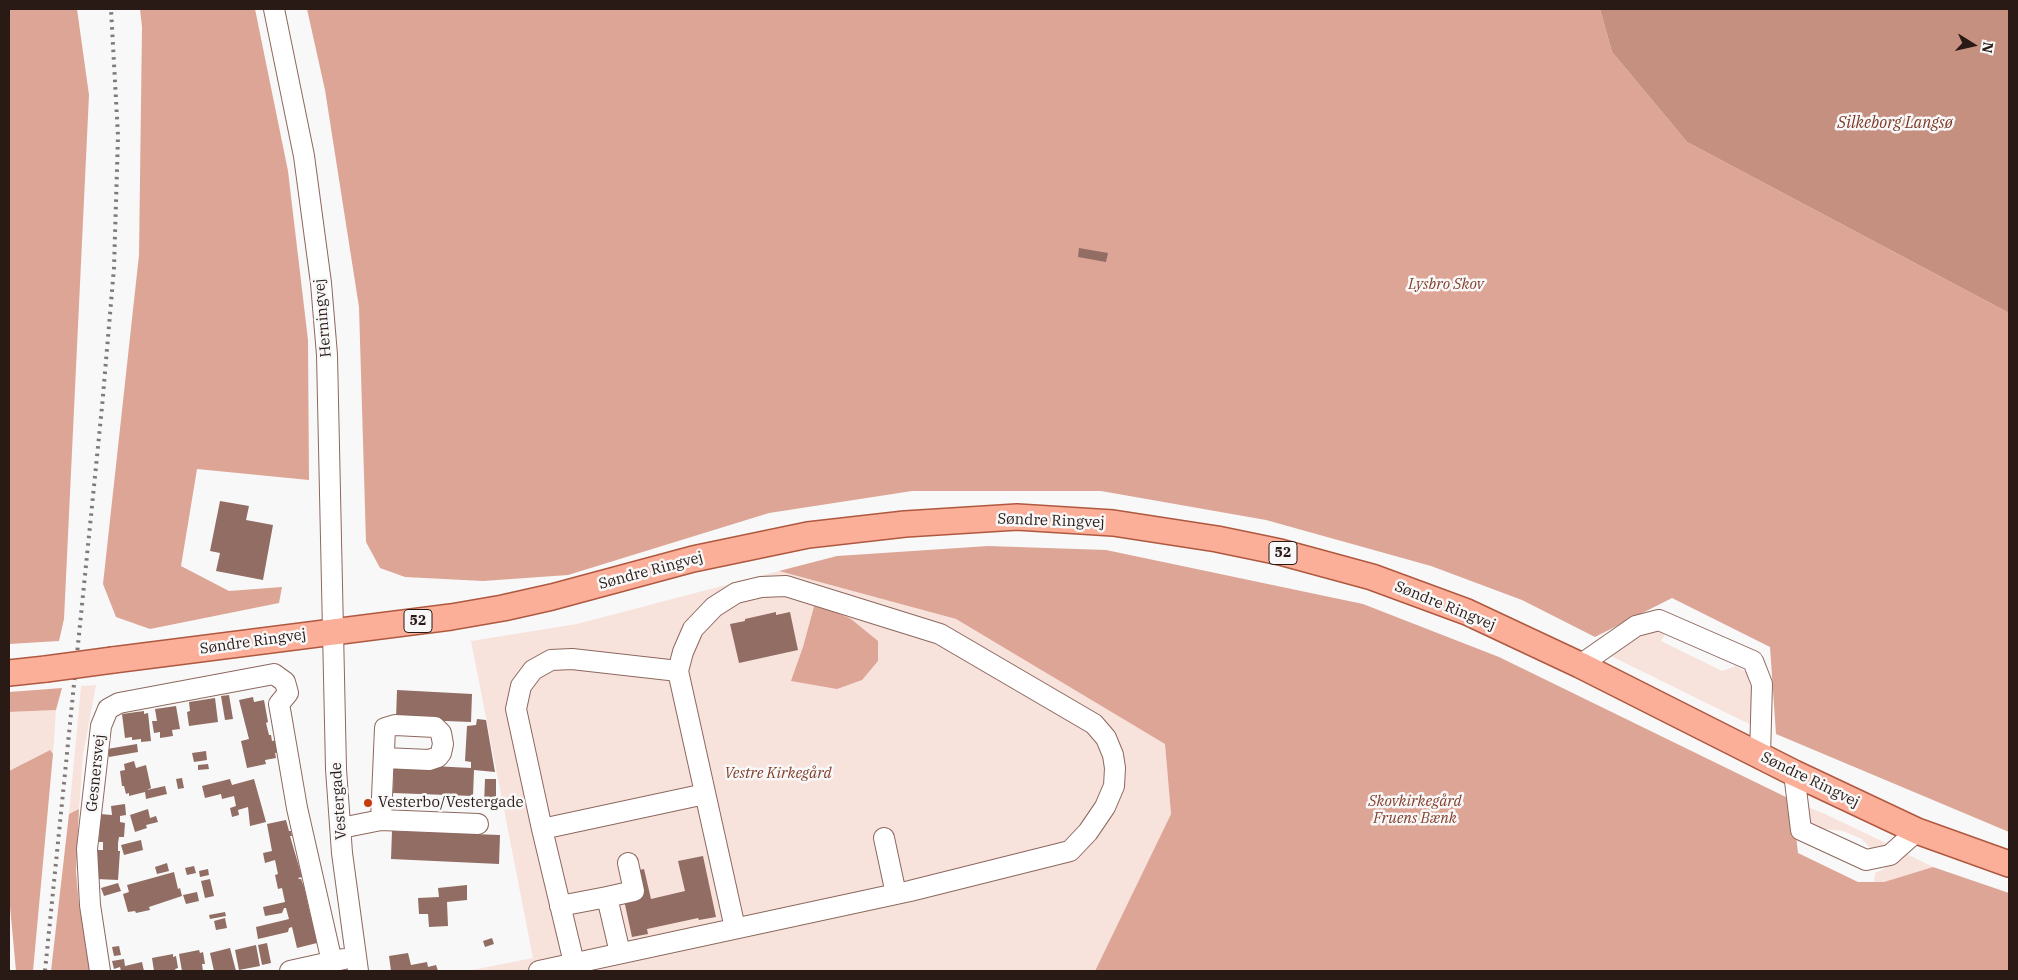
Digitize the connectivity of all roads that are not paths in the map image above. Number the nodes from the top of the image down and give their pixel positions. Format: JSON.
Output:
{"nodes":[{"id":1,"x":274,"y":9,"type":"edge"},
{"id":2,"x":332,"y":631,"type":"junction"},
{"id":3,"x":1580,"y":665,"type":"junction"},
{"id":4,"x":678,"y":671,"type":"junction"},
{"id":5,"x":9,"y":673,"type":"edge"},
{"id":6,"x":1760,"y":756,"type":"junction"},
{"id":7,"x":384,"y":758,"type":"dead end"},
{"id":8,"x":1794,"y":773,"type":"junction"},
{"id":9,"x":705,"y":794,"type":"junction"},
{"id":10,"x":381,"y":820,"type":"junction"},
{"id":11,"x":478,"y":824,"type":"dead end"},
{"id":12,"x":340,"y":828,"type":"junction"},
{"id":13,"x":542,"y":829,"type":"junction"},
{"id":14,"x":1917,"y":831,"type":"junction"},
{"id":15,"x":884,"y":838,"type":"dead end"},
{"id":16,"x":628,"y":863,"type":"dead end"},
{"id":17,"x":2009,"y":864,"type":"edge"},
{"id":18,"x":896,"y":894,"type":"junction"},
{"id":19,"x":607,"y":897,"type":"junction"},
{"id":20,"x":560,"y":906,"type":"junction"},
{"id":21,"x":735,"y":928,"type":"junction"},
{"id":22,"x":620,"y":953,"type":"junction"},
{"id":23,"x":332,"y":962,"type":"junction"},
{"id":24,"x":574,"y":963,"type":"junction"},
{"id":25,"x":357,"y":964,"type":"edge"},
{"id":26,"x":100,"y":971,"type":"edge"},
{"id":27,"x":290,"y":971,"type":"edge"},
{"id":28,"x":539,"y":971,"type":"edge"}],
"edges":[{"from":1,"to":2,"type":"street","name":"Herningvej"},
{"from":2,"to":3,"type":"main road","name":"Søndre Ringvej","number":"52"},
{"from":2,"to":5,"type":"main road","name":"Søndre Ringvej","number":"52","bridge":true},
{"from":2,"to":12,"type":"street","name":"Vestergade"},
{"from":3,"to":6,"type":"main road","name":"Søndre Ringvej","number":"52"},
{"from":3,"to":6,"type":"street"},
{"from":4,"to":9,"type":"street"},
{"from":4,"to":13,"type":"street"},
{"from":4,"to":18,"type":"street"},
{"from":6,"to":8,"type":"main road","name":"Søndre Ringvej","number":"52"},
{"from":7,"to":10,"type":"street"},
{"from":8,"to":14,"type":"main road","name":"Søndre Ringvej","number":"52"},
{"from":8,"to":14,"type":"street"},
{"from":9,"to":13,"type":"street"},
{"from":9,"to":21,"type":"street"},
{"from":10,"to":11,"type":"street"},
{"from":10,"to":12,"type":"street"},
{"from":12,"to":25,"type":"street","name":"Vestergade"},
{"from":13,"to":20,"type":"street"},
{"from":14,"to":17,"type":"main road","name":"Søndre Ringvej","number":"52"},
{"from":15,"to":18,"type":"street"},
{"from":16,"to":19,"type":"street"},
{"from":18,"to":21,"type":"street"},
{"from":19,"to":20,"type":"street"},
{"from":19,"to":22,"type":"street"},
{"from":20,"to":24,"type":"street"},
{"from":21,"to":22,"type":"street"},
{"from":22,"to":24,"type":"street"},
{"from":23,"to":25,"type":"street"},
{"from":23,"to":26,"type":"street","name":"Gesnersvej"},
{"from":23,"to":27,"type":"street"},
{"from":24,"to":28,"type":"street"}]}
